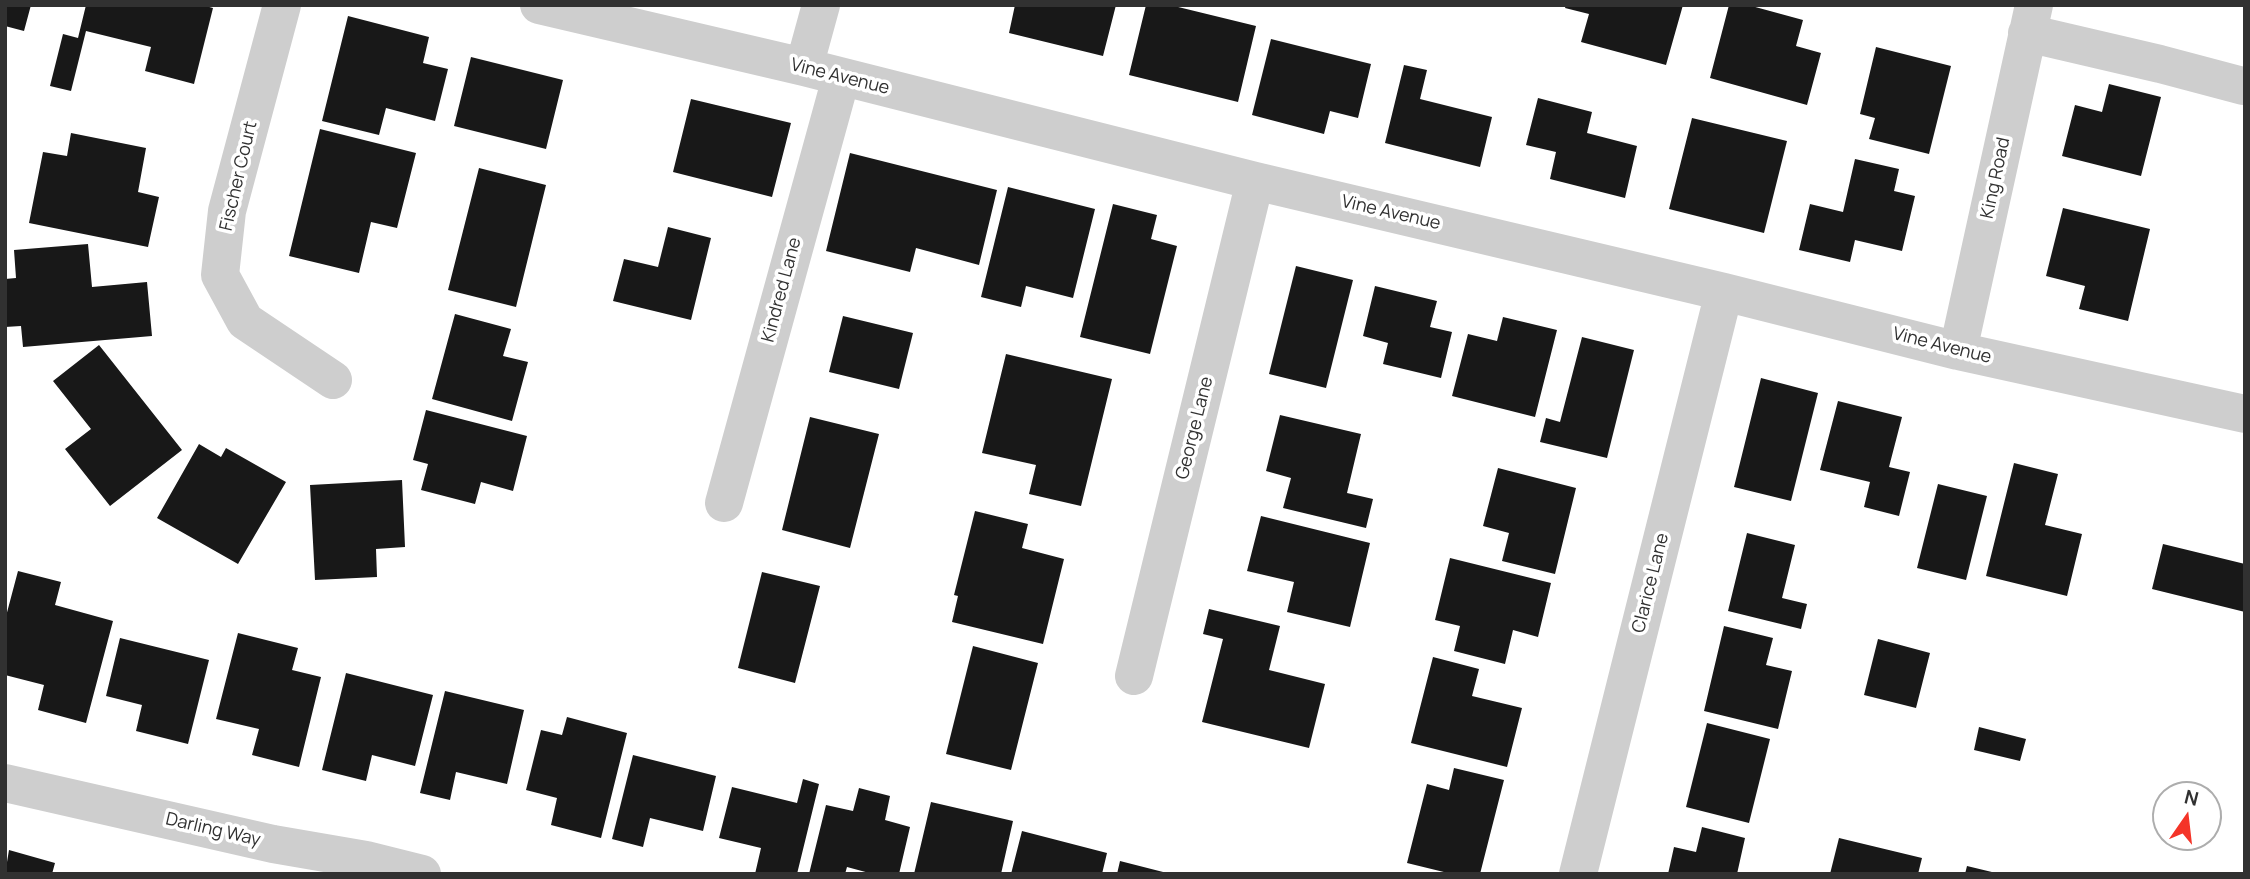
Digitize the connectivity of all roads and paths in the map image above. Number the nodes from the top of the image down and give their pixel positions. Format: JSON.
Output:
{"nodes":[{"id":1,"x":282,"y":5,"type":"edge"},
{"id":2,"x":539,"y":5,"type":"edge"},
{"id":3,"x":821,"y":5,"type":"edge"},
{"id":4,"x":2023,"y":14,"type":"edge"},
{"id":5,"x":804,"y":67,"type":"junction"},
{"id":6,"x":841,"y":78,"type":"junction"},
{"id":7,"x":2244,"y":86,"type":"edge"},
{"id":8,"x":1255,"y":181,"type":"junction"},
{"id":9,"x":1724,"y":292,"type":"junction"},
{"id":10,"x":1958,"y":351,"type":"junction"},
{"id":11,"x":333,"y":380,"type":"dead end"},
{"id":12,"x":2245,"y":414,"type":"edge"},
{"id":13,"x":724,"y":503,"type":"dead end"},
{"id":14,"x":1134,"y":676,"type":"dead end"},
{"id":15,"x":5,"y":783,"type":"edge"},
{"id":16,"x":422,"y":874,"type":"edge"},
{"id":17,"x":1578,"y":874,"type":"edge"}],
"edges":[{"from":1,"to":11,"type":"street","name":"Fischer Court"},
{"from":2,"to":5,"type":"street","name":"Vine Avenue"},
{"from":3,"to":5,"type":"street"},
{"from":4,"to":7,"type":"street"},
{"from":4,"to":10,"type":"street","name":"King Road"},
{"from":5,"to":6,"type":"street","name":"Vine Avenue"},
{"from":6,"to":8,"type":"street","name":"Vine Avenue"},
{"from":6,"to":13,"type":"street","name":"Kindred Lane"},
{"from":8,"to":9,"type":"street","name":"Vine Avenue"},
{"from":8,"to":14,"type":"street","name":"George Lane"},
{"from":9,"to":10,"type":"street","name":"Vine Avenue"},
{"from":9,"to":17,"type":"street","name":"Clarice Lane"},
{"from":10,"to":12,"type":"street","name":"Vine Avenue"},
{"from":15,"to":16,"type":"street","name":"Darling Way"}]}
